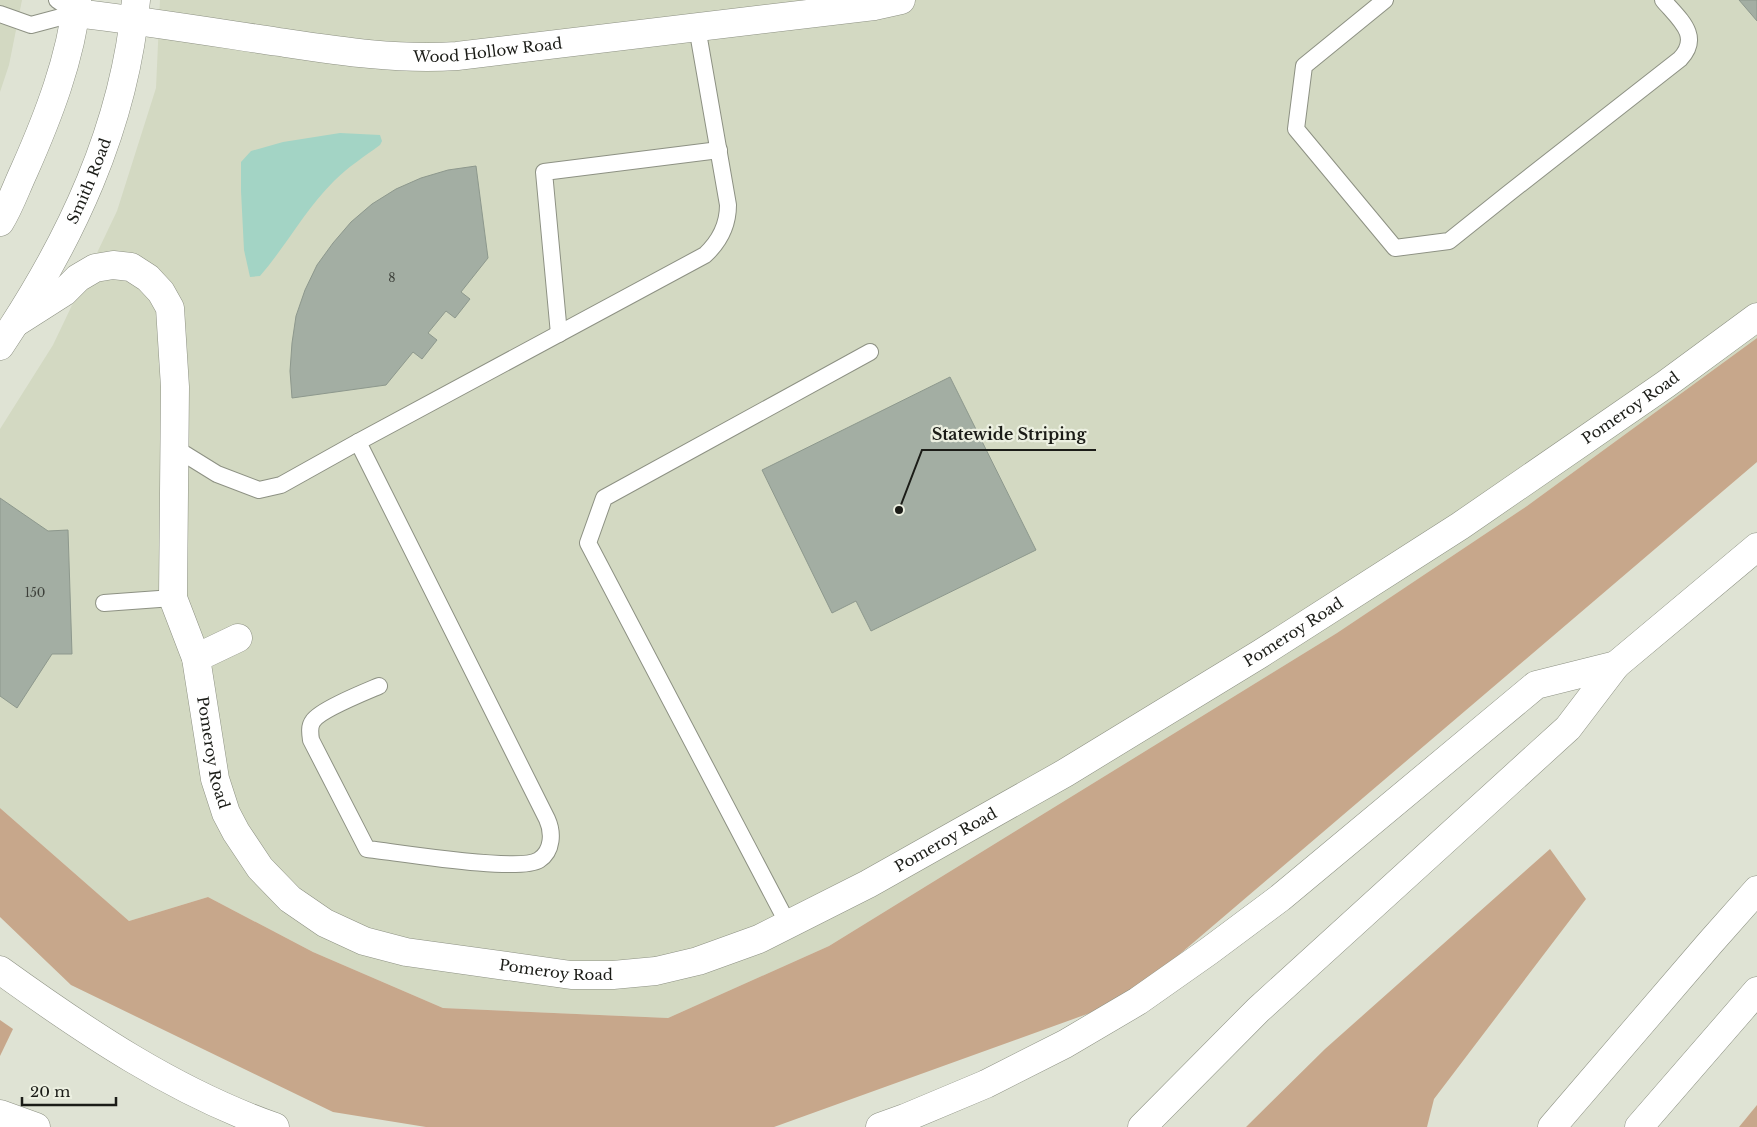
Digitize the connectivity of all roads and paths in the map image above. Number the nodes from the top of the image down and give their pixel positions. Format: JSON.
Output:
{"nodes":[{"id":1,"x":901,"y":0,"type":"edge"},
{"id":2,"x":1385,"y":0,"type":"edge"},
{"id":3,"x":1663,"y":0,"type":"edge"},
{"id":4,"x":70,"y":4,"type":"edge"},
{"id":5,"x":135,"y":10,"type":"edge"},
{"id":6,"x":0,"y":14,"type":"edge"},
{"id":7,"x":697,"y":27,"type":"junction"},
{"id":8,"x":719,"y":150,"type":"junction"},
{"id":9,"x":0,"y":222,"type":"edge"},
{"id":10,"x":1757,"y":317,"type":"edge"},
{"id":11,"x":17,"y":322,"type":"junction"},
{"id":12,"x":559,"y":334,"type":"junction"},
{"id":13,"x":0,"y":346,"type":"edge"},
{"id":14,"x":870,"y":352,"type":"dead end"},
{"id":15,"x":358,"y":442,"type":"junction"},
{"id":16,"x":175,"y":448,"type":"junction"},
{"id":17,"x":1757,"y":547,"type":"edge"},
{"id":18,"x":173,"y":598,"type":"junction"},
{"id":19,"x":104,"y":603,"type":"dead end"},
{"id":20,"x":238,"y":638,"type":"dead end"},
{"id":21,"x":196,"y":658,"type":"junction"},
{"id":22,"x":1616,"y":665,"type":"junction"},
{"id":23,"x":379,"y":686,"type":"dead end"},
{"id":24,"x":1757,"y":890,"type":"edge"},
{"id":25,"x":788,"y":924,"type":"junction"},
{"id":26,"x":0,"y":970,"type":"edge"},
{"id":27,"x":1757,"y":991,"type":"edge"},
{"id":28,"x":0,"y":1114,"type":"edge"},
{"id":29,"x":36,"y":1127,"type":"edge"},
{"id":30,"x":275,"y":1127,"type":"edge"},
{"id":31,"x":880,"y":1127,"type":"edge"},
{"id":32,"x":1142,"y":1127,"type":"edge"},
{"id":33,"x":1552,"y":1127,"type":"edge"},
{"id":34,"x":1639,"y":1127,"type":"edge"}],
"edges":[{"from":1,"to":7,"type":"main road","name":"Wood Hollow Road"},
{"from":2,"to":3,"type":"lane"},
{"from":4,"to":5,"type":"main road","name":"Wood Hollow Road"},
{"from":4,"to":6,"type":"lane"},
{"from":4,"to":9,"type":"main road"},
{"from":5,"to":7,"type":"main road","name":"Wood Hollow Road"},
{"from":5,"to":11,"type":"main road","name":"Smith Road"},
{"from":7,"to":8,"type":"lane"},
{"from":8,"to":12,"type":"lane"},
{"from":8,"to":12,"type":"lane"},
{"from":10,"to":25,"type":"main road","name":"Pomeroy Road"},
{"from":11,"to":13,"type":"main road","name":"Smith Road"},
{"from":11,"to":16,"type":"main road","name":"Pomeroy Road"},
{"from":12,"to":15,"type":"lane"},
{"from":14,"to":25,"type":"lane"},
{"from":15,"to":16,"type":"lane"},
{"from":15,"to":23,"type":"lane"},
{"from":16,"to":18,"type":"main road","name":"Pomeroy Road"},
{"from":17,"to":22,"type":"main road"},
{"from":18,"to":19,"type":"lane"},
{"from":18,"to":21,"type":"main road","name":"Pomeroy Road"},
{"from":20,"to":21,"type":"main road"},
{"from":21,"to":25,"type":"main road","name":"Pomeroy Road"},
{"from":22,"to":31,"type":"main road"},
{"from":22,"to":32,"type":"main road"},
{"from":24,"to":33,"type":"main road"},
{"from":26,"to":30,"type":"main road"},
{"from":27,"to":34,"type":"main road"},
{"from":28,"to":29,"type":"main road"}]}
